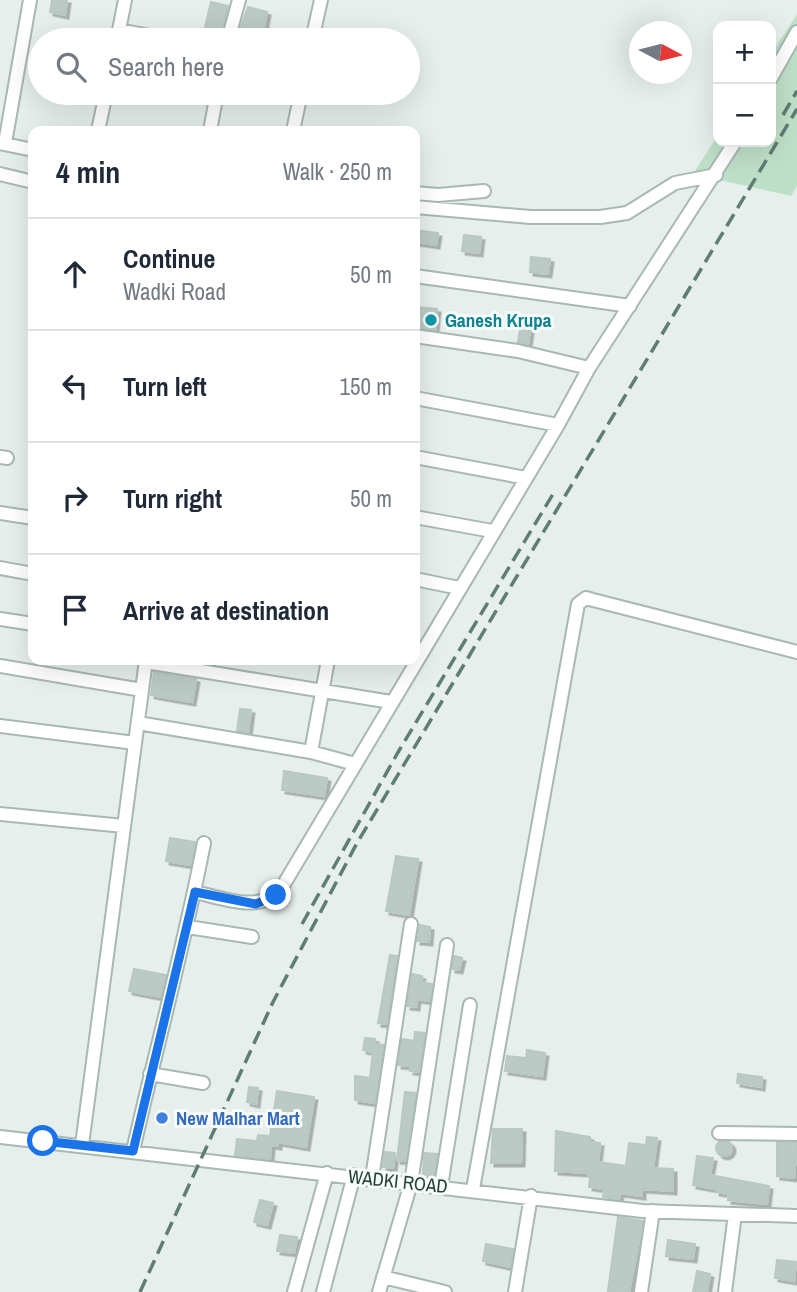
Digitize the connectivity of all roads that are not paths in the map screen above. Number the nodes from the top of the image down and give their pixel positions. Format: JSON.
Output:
{"nodes":[{"id":1,"x":30,"y":0,"type":"edge"},
{"id":2,"x":125,"y":0,"type":"edge"},
{"id":3,"x":239,"y":0,"type":"edge"},
{"id":4,"x":321,"y":0,"type":"edge"},
{"id":5,"x":119,"y":28,"type":"edge"},
{"id":6,"x":231,"y":28,"type":"edge"},
{"id":7,"x":315,"y":28,"type":"edge"},
{"id":8,"x":797,"y":32,"type":"edge"},
{"id":9,"x":776,"y":69,"type":"edge"},
{"id":10,"x":103,"y":105,"type":"edge"},
{"id":11,"x":215,"y":105,"type":"edge"},
{"id":12,"x":298,"y":105,"type":"edge"},
{"id":13,"x":99,"y":126,"type":"edge"},
{"id":14,"x":211,"y":126,"type":"edge"},
{"id":15,"x":294,"y":126,"type":"edge"},
{"id":16,"x":3,"y":143,"type":"edge"},
{"id":17,"x":732,"y":147,"type":"edge"},
{"id":18,"x":28,"y":149,"type":"edge"},
{"id":19,"x":0,"y":174,"type":"edge"},
{"id":20,"x":716,"y":175,"type":"junction"},
{"id":21,"x":28,"y":180,"type":"edge"},
{"id":22,"x":484,"y":191,"type":"dead end"},
{"id":23,"x":420,"y":193,"type":"edge"},
{"id":24,"x":420,"y":208,"type":"edge"},
{"id":25,"x":420,"y":277,"type":"edge"},
{"id":26,"x":630,"y":306,"type":"junction"},
{"id":27,"x":420,"y":337,"type":"edge"},
{"id":28,"x":589,"y":368,"type":"junction"},
{"id":29,"x":420,"y":399,"type":"edge"},
{"id":30,"x":558,"y":425,"type":"junction"},
{"id":31,"x":420,"y":458,"type":"edge"},
{"id":32,"x":526,"y":478,"type":"junction"},
{"id":33,"x":0,"y":513,"type":"edge"},
{"id":34,"x":28,"y":517,"type":"edge"},
{"id":35,"x":420,"y":518,"type":"edge"},
{"id":36,"x":492,"y":531,"type":"junction"},
{"id":37,"x":0,"y":568,"type":"edge"},
{"id":38,"x":28,"y":573,"type":"edge"},
{"id":39,"x":420,"y":580,"type":"edge"},
{"id":40,"x":458,"y":588,"type":"junction"},
{"id":41,"x":0,"y":619,"type":"edge"},
{"id":42,"x":28,"y":623,"type":"edge"},
{"id":43,"x":420,"y":645,"type":"edge"},
{"id":44,"x":797,"y":652,"type":"edge"},
{"id":45,"x":145,"y":665,"type":"edge"},
{"id":46,"x":170,"y":665,"type":"edge"},
{"id":47,"x":327,"y":665,"type":"edge"},
{"id":48,"x":410,"y":665,"type":"edge"},
{"id":49,"x":0,"y":666,"type":"edge"},
{"id":50,"x":142,"y":690,"type":"junction"},
{"id":51,"x":323,"y":691,"type":"junction"},
{"id":52,"x":391,"y":702,"type":"junction"},
{"id":53,"x":138,"y":723,"type":"junction"},
{"id":54,"x":0,"y":726,"type":"edge"},
{"id":55,"x":135,"y":743,"type":"junction"},
{"id":56,"x":311,"y":752,"type":"junction"},
{"id":57,"x":355,"y":764,"type":"junction"},
{"id":58,"x":0,"y":814,"type":"edge"},
{"id":59,"x":124,"y":826,"type":"junction"},
{"id":60,"x":204,"y":843,"type":"dead end"},
{"id":61,"x":195,"y":892,"type":"junction"},
{"id":62,"x":411,"y":924,"type":"dead end"},
{"id":63,"x":188,"y":927,"type":"junction"},
{"id":64,"x":252,"y":937,"type":"dead end"},
{"id":65,"x":447,"y":945,"type":"dead end"},
{"id":66,"x":470,"y":1005,"type":"dead end"},
{"id":67,"x":150,"y":1074,"type":"junction"},
{"id":68,"x":203,"y":1083,"type":"dead end"},
{"id":69,"x":719,"y":1133,"type":"dead end"},
{"id":70,"x":797,"y":1134,"type":"edge"},
{"id":71,"x":0,"y":1137,"type":"edge"},
{"id":72,"x":82,"y":1145,"type":"junction"},
{"id":73,"x":133,"y":1151,"type":"junction"},
{"id":74,"x":327,"y":1173,"type":"junction"},
{"id":75,"x":354,"y":1175,"type":"junction"},
{"id":76,"x":372,"y":1178,"type":"junction"},
{"id":77,"x":411,"y":1183,"type":"junction"},
{"id":78,"x":441,"y":1186,"type":"junction"},
{"id":79,"x":473,"y":1189,"type":"junction"},
{"id":80,"x":531,"y":1196,"type":"junction"},
{"id":81,"x":653,"y":1211,"type":"junction"},
{"id":82,"x":735,"y":1214,"type":"junction"},
{"id":83,"x":797,"y":1216,"type":"edge"},
{"id":84,"x":383,"y":1277,"type":"junction"},
{"id":85,"x":294,"y":1292,"type":"edge"},
{"id":86,"x":323,"y":1292,"type":"edge"},
{"id":87,"x":379,"y":1292,"type":"edge"},
{"id":88,"x":444,"y":1292,"type":"edge"},
{"id":89,"x":515,"y":1292,"type":"edge"},
{"id":90,"x":641,"y":1292,"type":"edge"},
{"id":91,"x":725,"y":1292,"type":"edge"}],
"edges":[{"from":1,"to":16,"type":"street"},
{"from":2,"to":5,"type":"street"},
{"from":3,"to":6,"type":"street"},
{"from":4,"to":7,"type":"street"},
{"from":8,"to":9,"type":"street"},
{"from":10,"to":13,"type":"street"},
{"from":11,"to":14,"type":"street"},
{"from":12,"to":15,"type":"street"},
{"from":16,"to":18,"type":"street"},
{"from":17,"to":20,"type":"street"},
{"from":19,"to":21,"type":"street"},
{"from":20,"to":24,"type":"street"},
{"from":20,"to":26,"type":"street"},
{"from":22,"to":23,"type":"street"},
{"from":25,"to":26,"type":"street"},
{"from":26,"to":28,"type":"street"},
{"from":27,"to":28,"type":"street"},
{"from":28,"to":30,"type":"street"},
{"from":29,"to":30,"type":"street"},
{"from":30,"to":32,"type":"street"},
{"from":31,"to":32,"type":"street"},
{"from":32,"to":36,"type":"street"},
{"from":33,"to":34,"type":"street"},
{"from":35,"to":36,"type":"street"},
{"from":36,"to":40,"type":"street"},
{"from":37,"to":38,"type":"street"},
{"from":39,"to":40,"type":"street"},
{"from":40,"to":43,"type":"street"},
{"from":41,"to":42,"type":"street"},
{"from":44,"to":79,"type":"street"},
{"from":45,"to":50,"type":"street"},
{"from":46,"to":51,"type":"street"},
{"from":47,"to":51,"type":"street"},
{"from":48,"to":52,"type":"street"},
{"from":49,"to":50,"type":"street"},
{"from":50,"to":53,"type":"street"},
{"from":51,"to":52,"type":"street"},
{"from":51,"to":56,"type":"street"},
{"from":52,"to":57,"type":"street"},
{"from":53,"to":55,"type":"street"},
{"from":53,"to":56,"type":"street"},
{"from":54,"to":55,"type":"street"},
{"from":55,"to":59,"type":"street"},
{"from":56,"to":57,"type":"street"},
{"from":57,"to":61,"type":"street"},
{"from":58,"to":59,"type":"street"},
{"from":59,"to":72,"type":"street"},
{"from":60,"to":61,"type":"street"},
{"from":61,"to":63,"type":"street"},
{"from":62,"to":76,"type":"street"},
{"from":63,"to":64,"type":"street"},
{"from":63,"to":67,"type":"street"},
{"from":65,"to":77,"type":"street"},
{"from":66,"to":78,"type":"street"},
{"from":67,"to":68,"type":"street"},
{"from":67,"to":73,"type":"street"},
{"from":69,"to":70,"type":"street"},
{"from":71,"to":72,"type":"street","name":"WADKI ROAD"},
{"from":72,"to":73,"type":"street","name":"WADKI ROAD"},
{"from":73,"to":74,"type":"street","name":"WADKI ROAD"},
{"from":74,"to":75,"type":"street","name":"WADKI ROAD"},
{"from":74,"to":85,"type":"street"},
{"from":75,"to":76,"type":"street","name":"WADKI ROAD"},
{"from":75,"to":86,"type":"street"},
{"from":76,"to":77,"type":"street","name":"WADKI ROAD"},
{"from":77,"to":78,"type":"street","name":"WADKI ROAD"},
{"from":77,"to":84,"type":"street"},
{"from":78,"to":79,"type":"street","name":"WADKI ROAD"},
{"from":79,"to":80,"type":"street","name":"WADKI ROAD"},
{"from":80,"to":81,"type":"street","name":"WADKI ROAD"},
{"from":80,"to":89,"type":"street"},
{"from":81,"to":82,"type":"street","name":"WADKI ROAD"},
{"from":81,"to":90,"type":"street"},
{"from":82,"to":83,"type":"street","name":"WADKI ROAD"},
{"from":82,"to":91,"type":"street"},
{"from":84,"to":87,"type":"street"},
{"from":84,"to":88,"type":"street"}]}
